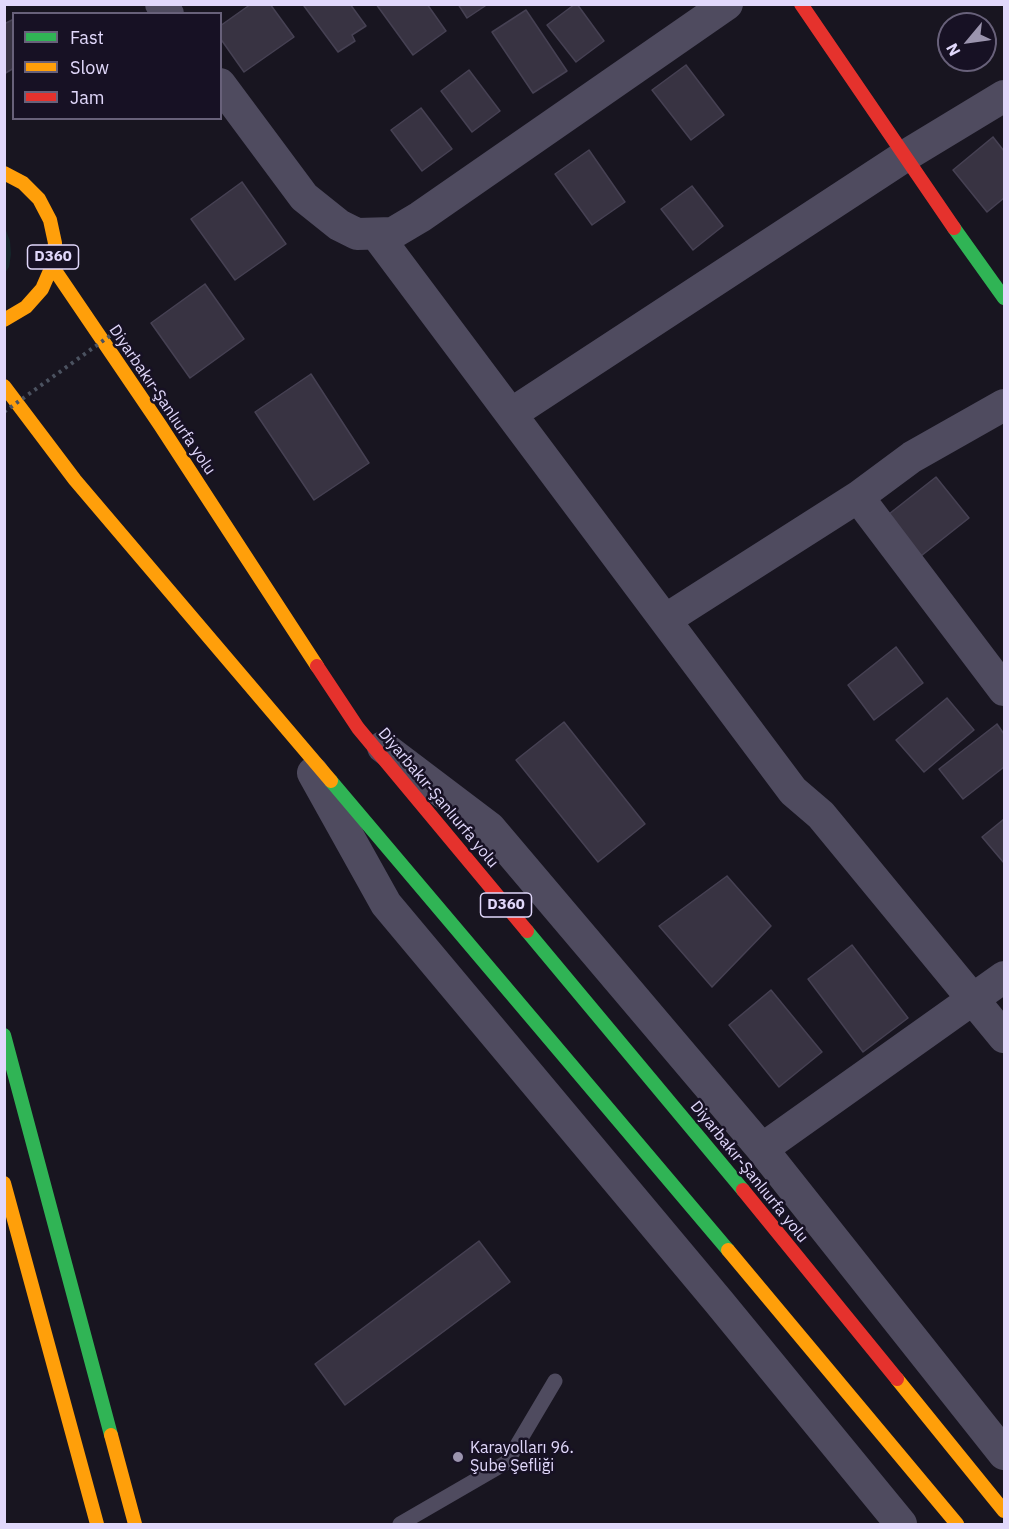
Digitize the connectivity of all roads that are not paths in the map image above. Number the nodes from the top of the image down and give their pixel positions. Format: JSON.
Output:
{"nodes":[{"id":1,"x":727,"y":4,"type":"edge"},
{"id":2,"x":801,"y":4,"type":"edge"},
{"id":3,"x":222,"y":87,"type":"edge"},
{"id":4,"x":1005,"y":96,"type":"edge"},
{"id":5,"x":905,"y":156,"type":"junction"},
{"id":6,"x":4,"y":173,"type":"edge"},
{"id":7,"x":376,"y":234,"type":"junction"},
{"id":8,"x":52,"y":266,"type":"junction"},
{"id":9,"x":1005,"y":298,"type":"edge"},
{"id":10,"x":4,"y":320,"type":"edge"},
{"id":11,"x":4,"y":386,"type":"edge"},
{"id":12,"x":1005,"y":405,"type":"edge"},
{"id":13,"x":511,"y":414,"type":"junction"},
{"id":14,"x":858,"y":497,"type":"junction"},
{"id":15,"x":665,"y":620,"type":"junction"},
{"id":16,"x":1005,"y":690,"type":"edge"},
{"id":17,"x":358,"y":728,"type":"junction"},
{"id":18,"x":292,"y":735,"type":"junction"},
{"id":19,"x":1005,"y":977,"type":"edge"},
{"id":20,"x":974,"y":998,"type":"junction"},
{"id":21,"x":4,"y":1035,"type":"edge"},
{"id":22,"x":1005,"y":1036,"type":"edge"},
{"id":23,"x":762,"y":1149,"type":"junction"},
{"id":24,"x":4,"y":1183,"type":"edge"},
{"id":25,"x":555,"y":1381,"type":"dead end"},
{"id":26,"x":1005,"y":1454,"type":"edge"},
{"id":27,"x":1005,"y":1511,"type":"edge"},
{"id":28,"x":97,"y":1524,"type":"edge"},
{"id":29,"x":135,"y":1524,"type":"edge"},
{"id":30,"x":400,"y":1524,"type":"edge"},
{"id":31,"x":901,"y":1524,"type":"edge"},
{"id":32,"x":957,"y":1524,"type":"edge"}],
"edges":[{"from":1,"to":7,"type":"street"},
{"from":2,"to":5,"type":"main road"},
{"from":3,"to":7,"type":"street"},
{"from":4,"to":5,"type":"street"},
{"from":5,"to":9,"type":"main road"},
{"from":5,"to":13,"type":"street"},
{"from":6,"to":8,"type":"main road","number":"D360"},
{"from":7,"to":13,"type":"street"},
{"from":8,"to":10,"type":"main road","number":"D360"},
{"from":8,"to":17,"type":"main road","name":"Diyarbakır-Şanlıurfa yolu","number":"D360"},
{"from":11,"to":18,"type":"main road"},
{"from":12,"to":14,"type":"street"},
{"from":13,"to":15,"type":"street"},
{"from":14,"to":15,"type":"street"},
{"from":14,"to":16,"type":"street"},
{"from":15,"to":20,"type":"street"},
{"from":17,"to":23,"type":"street"},
{"from":17,"to":27,"type":"main road","name":"Diyarbakır-Şanlıurfa yolu","number":"D360"},
{"from":18,"to":31,"type":"street"},
{"from":18,"to":32,"type":"main road"},
{"from":19,"to":20,"type":"street"},
{"from":20,"to":22,"type":"street"},
{"from":20,"to":23,"type":"street"},
{"from":21,"to":29,"type":"main road"},
{"from":23,"to":26,"type":"street"},
{"from":24,"to":28,"type":"main road"},
{"from":25,"to":30,"type":"lane"}]}
